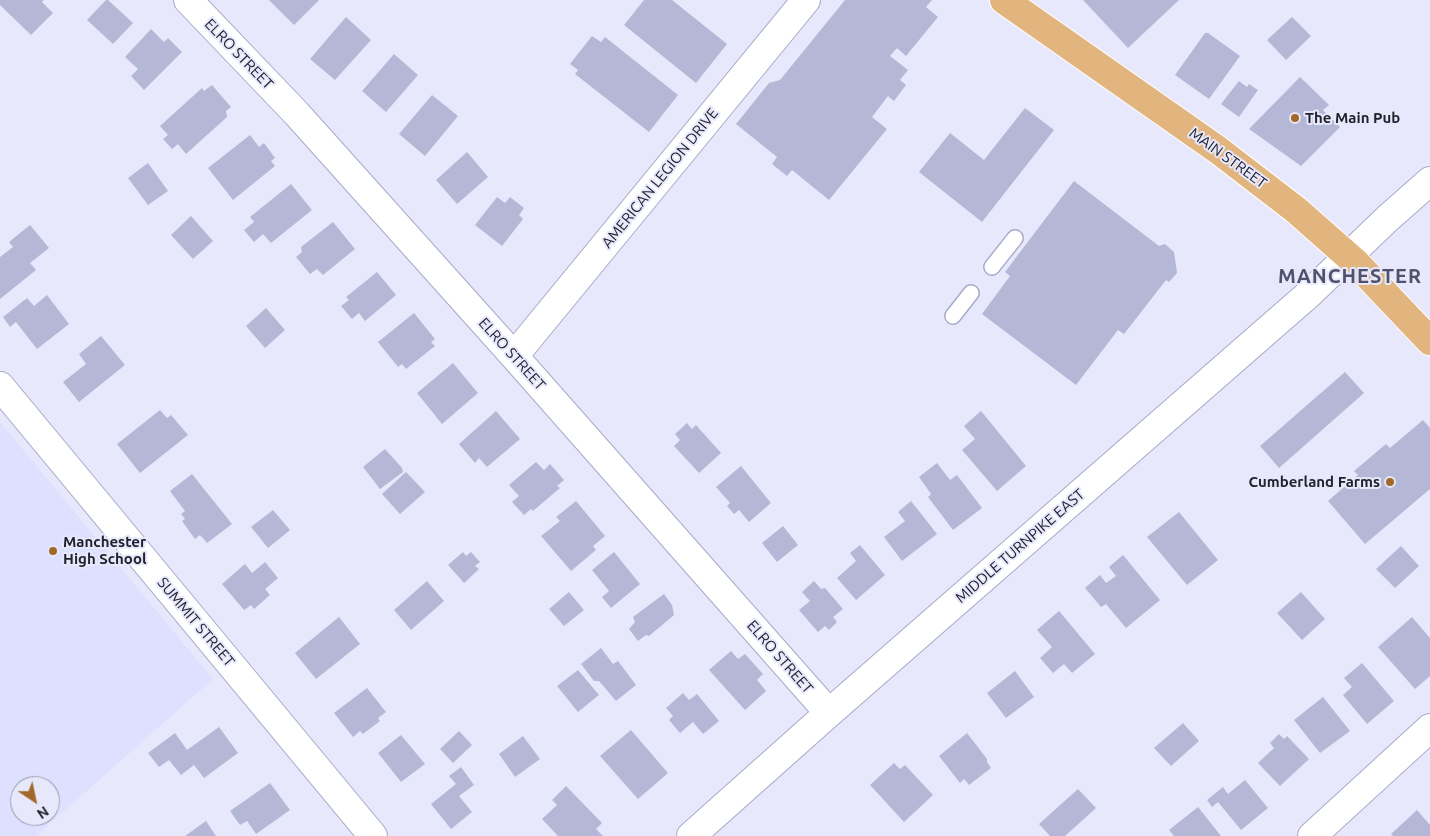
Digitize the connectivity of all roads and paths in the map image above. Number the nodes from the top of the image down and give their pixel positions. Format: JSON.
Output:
{"nodes":[{"id":1,"x":188,"y":0,"type":"edge"},
{"id":2,"x":806,"y":0,"type":"edge"},
{"id":3,"x":1011,"y":2,"type":"edge"},
{"id":4,"x":1430,"y":181,"type":"edge"},
{"id":5,"x":1015,"y":238,"type":"dead end"},
{"id":6,"x":1349,"y":256,"type":"junction"},
{"id":7,"x":992,"y":267,"type":"dead end"},
{"id":8,"x":971,"y":293,"type":"dead end"},
{"id":9,"x":953,"y":316,"type":"dead end"},
{"id":10,"x":1430,"y":341,"type":"edge"},
{"id":11,"x":514,"y":356,"type":"junction"},
{"id":12,"x":0,"y":386,"type":"edge"},
{"id":13,"x":829,"y":713,"type":"junction"},
{"id":14,"x":1430,"y":728,"type":"edge"},
{"id":15,"x":1323,"y":832,"type":"edge"},
{"id":16,"x":373,"y":836,"type":"edge"},
{"id":17,"x":691,"y":836,"type":"edge"}],
"edges":[{"from":1,"to":11,"type":"street","name":"ELRO STREET"},
{"from":2,"to":11,"type":"street","name":"AMERICAN LEGION DRIVE"},
{"from":3,"to":6,"type":"main road","name":"MAIN STREET"},
{"from":4,"to":6,"type":"street","name":"MIDDLE TURNPIKE EAST"},
{"from":5,"to":7,"type":"lane"},
{"from":6,"to":10,"type":"main road","name":"MAIN STREET"},
{"from":6,"to":13,"type":"street","name":"MIDDLE TURNPIKE EAST"},
{"from":8,"to":9,"type":"lane"},
{"from":11,"to":13,"type":"street","name":"ELRO STREET"},
{"from":12,"to":16,"type":"street","name":"SUMMIT STREET"},
{"from":13,"to":17,"type":"street","name":"MIDDLE TURNPIKE EAST"},
{"from":14,"to":15,"type":"street"}]}
